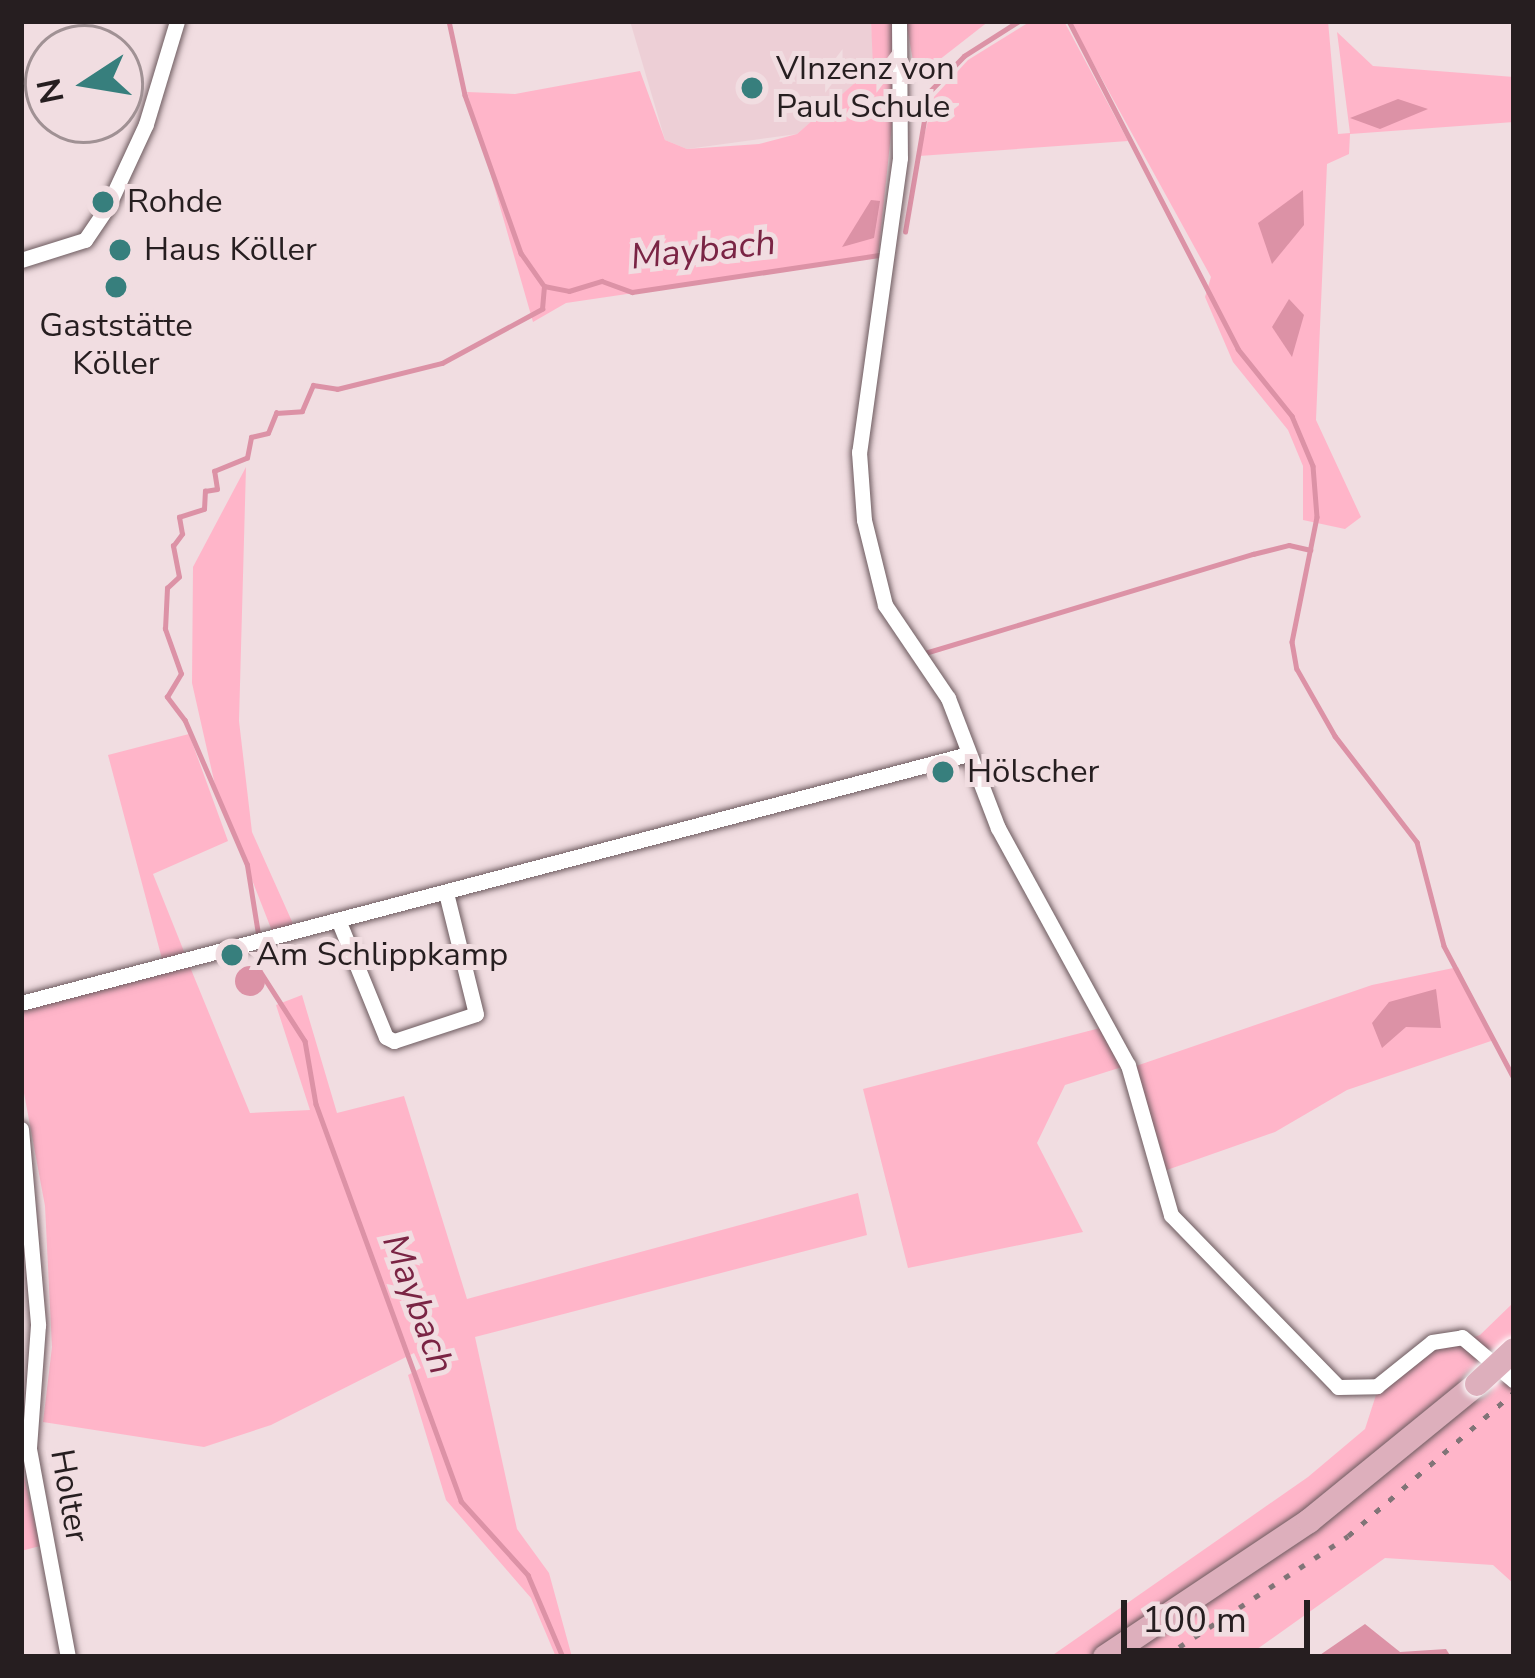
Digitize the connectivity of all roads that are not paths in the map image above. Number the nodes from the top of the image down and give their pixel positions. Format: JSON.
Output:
{"nodes":[{"id":1,"x":177,"y":21,"type":"edge"},
{"id":2,"x":899,"y":21,"type":"edge"},
{"id":3,"x":21,"y":260,"type":"edge"},
{"id":4,"x":964,"y":754,"type":"junction"},
{"id":5,"x":446,"y":893,"type":"junction"},
{"id":6,"x":339,"y":922,"type":"junction"},
{"id":7,"x":21,"y":1003,"type":"edge"},
{"id":8,"x":22,"y":1136,"type":"edge"},
{"id":9,"x":1514,"y":1350,"type":"edge"},
{"id":10,"x":1514,"y":1382,"type":"edge"},
{"id":11,"x":68,"y":1657,"type":"edge"},
{"id":12,"x":1106,"y":1657,"type":"edge"}],
"edges":[{"from":1,"to":3,"type":"street"},
{"from":2,"to":4,"type":"street"},
{"from":4,"to":5,"type":"street"},
{"from":4,"to":10,"type":"street"},
{"from":5,"to":6,"type":"street"},
{"from":5,"to":6,"type":"street"},
{"from":6,"to":7,"type":"street"},
{"from":8,"to":11,"type":"street","name":"Holter"},
{"from":9,"to":12,"type":"main road","bridge":true}]}
